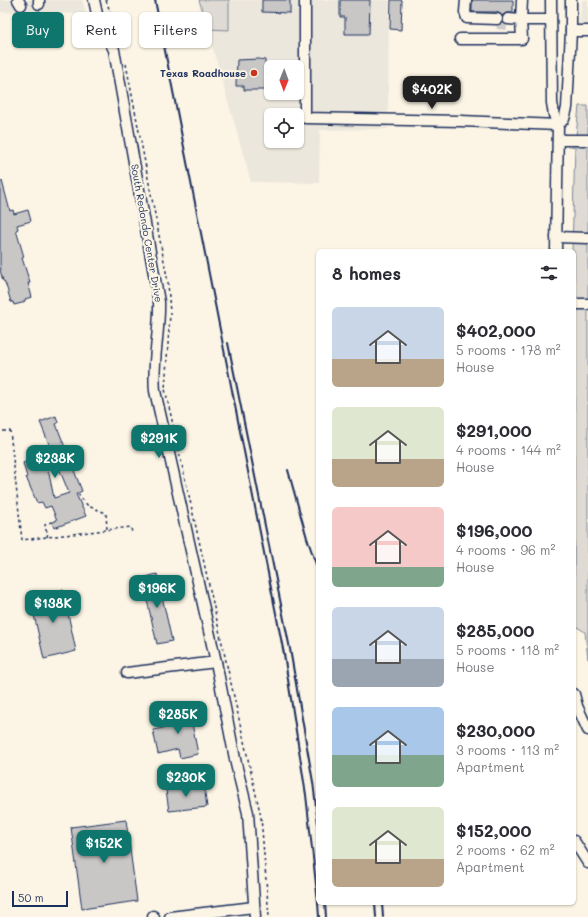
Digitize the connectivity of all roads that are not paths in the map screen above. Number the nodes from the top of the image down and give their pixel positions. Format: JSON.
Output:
{"nodes":[{"id":1,"x":94,"y":0,"type":"edge"},
{"id":2,"x":305,"y":0,"type":"edge"},
{"id":3,"x":466,"y":0,"type":"edge"},
{"id":4,"x":522,"y":0,"type":"edge"},
{"id":5,"x":551,"y":0,"type":"edge"},
{"id":6,"x":571,"y":0,"type":"edge"},
{"id":7,"x":551,"y":20,"type":"junction"},
{"id":8,"x":496,"y":21,"type":"tunnel mouth"},
{"id":9,"x":512,"y":21,"type":"junction"},
{"id":10,"x":571,"y":31,"type":"junction"},
{"id":11,"x":588,"y":31,"type":"edge"},
{"id":12,"x":460,"y":39,"type":"dead end"},
{"id":13,"x":558,"y":125,"type":"junction"},
{"id":14,"x":558,"y":140,"type":"junction"},
{"id":15,"x":588,"y":140,"type":"edge"},
{"id":16,"x":556,"y":237,"type":"junction"},
{"id":17,"x":588,"y":238,"type":"edge"},
{"id":18,"x":556,"y":249,"type":"edge"},
{"id":19,"x":576,"y":304,"type":"edge"},
{"id":20,"x":588,"y":304,"type":"edge"},
{"id":21,"x":216,"y":662,"type":"junction"},
{"id":22,"x":127,"y":673,"type":"dead end"},
{"id":23,"x":576,"y":702,"type":"edge"},
{"id":24,"x":588,"y":730,"type":"edge"},
{"id":25,"x":576,"y":844,"type":"edge"},
{"id":26,"x":588,"y":863,"type":"edge"},
{"id":27,"x":254,"y":912,"type":"edge"},
{"id":28,"x":170,"y":917,"type":"edge"}],
"edges":[{"from":1,"to":21,"type":"street","name":"South Redondo Center Drive"},
{"from":2,"to":13,"type":"street"},
{"from":3,"to":8,"type":"street"},
{"from":4,"to":9,"type":"street"},
{"from":5,"to":7,"type":"street"},
{"from":6,"to":10,"type":"street"},
{"from":7,"to":9,"type":"street"},
{"from":7,"to":13,"type":"street"},
{"from":9,"to":12,"type":"street"},
{"from":10,"to":11,"type":"street"},
{"from":10,"to":13,"type":"street"},
{"from":13,"to":14,"type":"street"},
{"from":14,"to":15,"type":"street"},
{"from":14,"to":16,"type":"street"},
{"from":16,"to":17,"type":"street"},
{"from":16,"to":18,"type":"street"},
{"from":19,"to":20,"type":"street"},
{"from":21,"to":22,"type":"street"},
{"from":21,"to":27,"type":"street","name":"South Redondo Center Drive"},
{"from":23,"to":24,"type":"street"},
{"from":25,"to":26,"type":"street"},
{"from":27,"to":28,"type":"street"}]}
